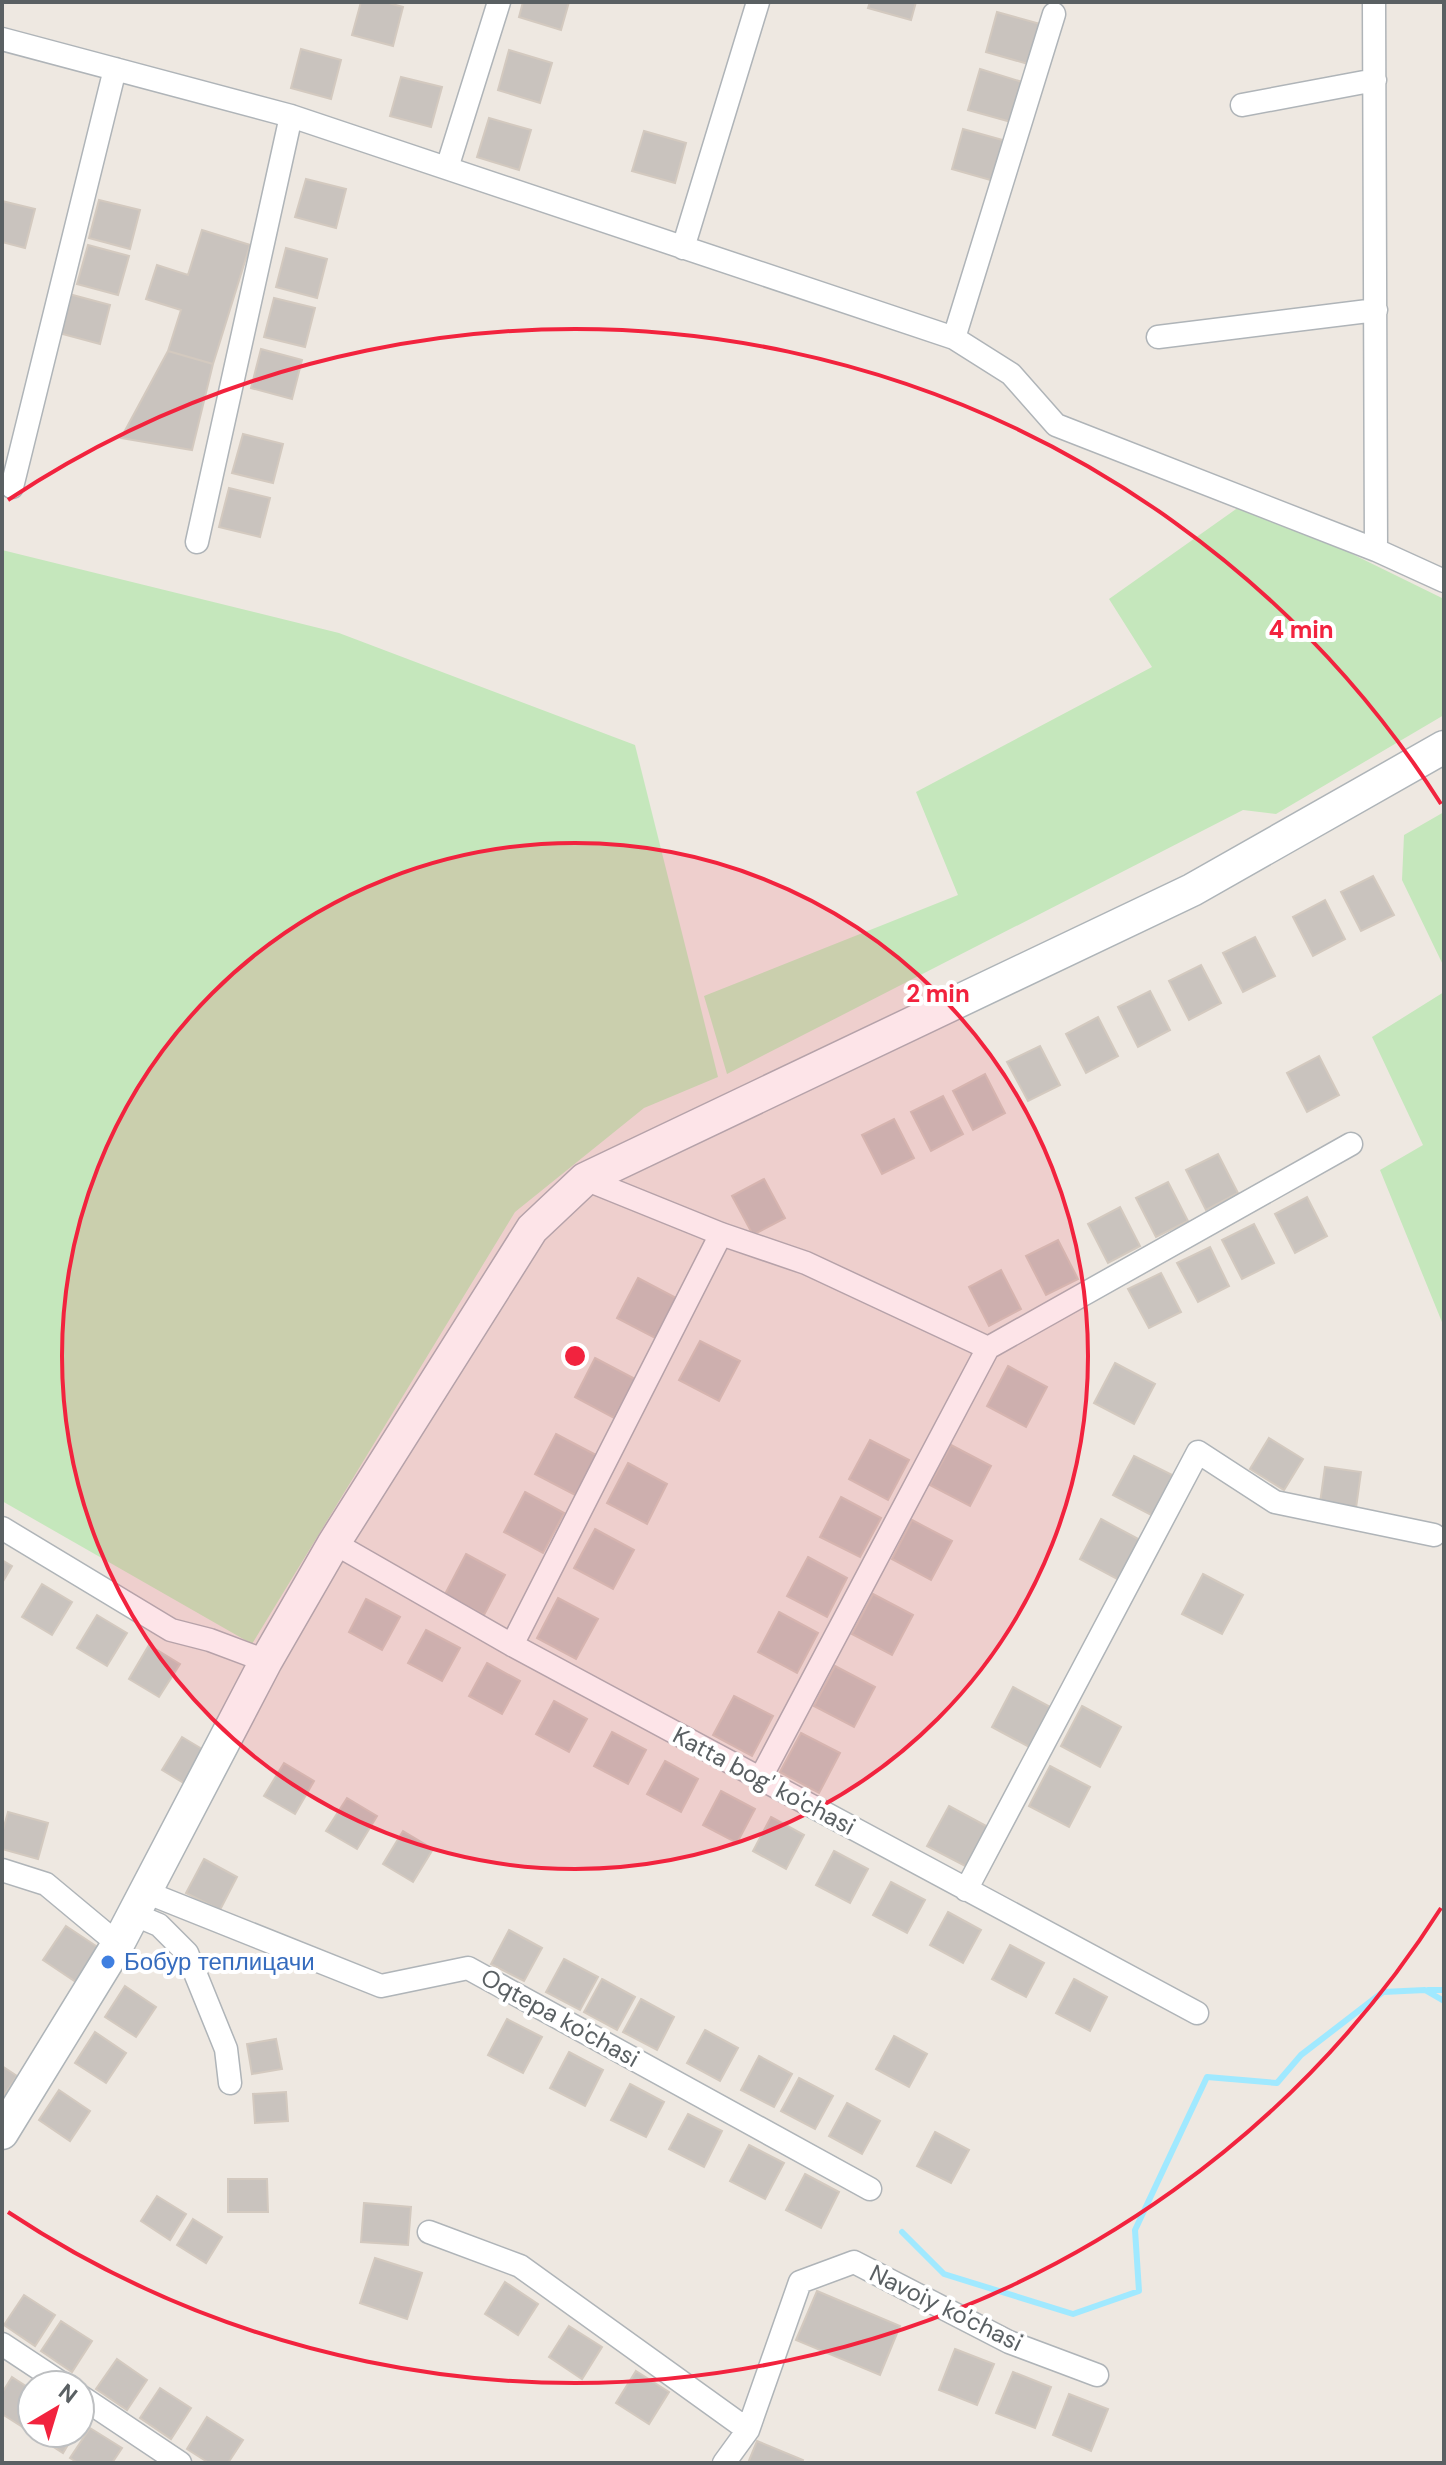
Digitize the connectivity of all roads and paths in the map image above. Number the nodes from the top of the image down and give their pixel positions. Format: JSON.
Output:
{"nodes":[{"id":1,"x":499,"y":2,"type":"edge"},
{"id":2,"x":758,"y":2,"type":"edge"},
{"id":3,"x":1374,"y":2,"type":"edge"},
{"id":4,"x":1054,"y":14,"type":"dead end"},
{"id":5,"x":2,"y":39,"type":"edge"},
{"id":6,"x":115,"y":69,"type":"junction"},
{"id":7,"x":1375,"y":80,"type":"junction"},
{"id":8,"x":1242,"y":105,"type":"dead end"},
{"id":9,"x":291,"y":116,"type":"junction"},
{"id":10,"x":447,"y":168,"type":"junction"},
{"id":11,"x":683,"y":248,"type":"junction"},
{"id":12,"x":1376,"y":310,"type":"junction"},
{"id":13,"x":1158,"y":337,"type":"dead end"},
{"id":14,"x":954,"y":338,"type":"junction"},
{"id":15,"x":12,"y":487,"type":"dead end"},
{"id":16,"x":197,"y":542,"type":"dead end"},
{"id":17,"x":1376,"y":550,"type":"junction"},
{"id":18,"x":1444,"y":581,"type":"edge"},
{"id":19,"x":1444,"y":747,"type":"edge"},
{"id":20,"x":1351,"y":1144,"type":"dead end"},
{"id":21,"x":585,"y":1179,"type":"junction"},
{"id":22,"x":721,"y":1234,"type":"junction"},
{"id":23,"x":988,"y":1348,"type":"junction"},
{"id":24,"x":2,"y":1528,"type":"edge"},
{"id":25,"x":1434,"y":1535,"type":"dead end"},
{"id":26,"x":334,"y":1543,"type":"junction"},
{"id":27,"x":512,"y":1645,"type":"junction"},
{"id":28,"x":266,"y":1661,"type":"junction"},
{"id":29,"x":760,"y":1779,"type":"junction"},
{"id":30,"x":2,"y":1870,"type":"edge"},
{"id":31,"x":966,"y":1890,"type":"junction"},
{"id":32,"x":138,"y":1903,"type":"junction"},
{"id":33,"x":118,"y":1944,"type":"junction"},
{"id":34,"x":1197,"y":2013,"type":"dead end"},
{"id":35,"x":230,"y":2083,"type":"dead end"},
{"id":36,"x":2,"y":2133,"type":"edge"},
{"id":37,"x":870,"y":2189,"type":"dead end"},
{"id":38,"x":429,"y":2232,"type":"dead end"},
{"id":39,"x":2,"y":2344,"type":"edge"},
{"id":40,"x":40,"y":2369,"type":"edge"},
{"id":41,"x":1097,"y":2375,"type":"dead end"},
{"id":42,"x":96,"y":2407,"type":"edge"},
{"id":43,"x":748,"y":2430,"type":"junction"},
{"id":44,"x":180,"y":2463,"type":"edge"},
{"id":45,"x":724,"y":2463,"type":"edge"}],
"edges":[{"from":1,"to":10,"type":"street"},
{"from":2,"to":11,"type":"street"},
{"from":3,"to":7,"type":"street"},
{"from":4,"to":14,"type":"street"},
{"from":5,"to":6,"type":"street"},
{"from":6,"to":9,"type":"street"},
{"from":6,"to":15,"type":"street"},
{"from":7,"to":8,"type":"street"},
{"from":7,"to":12,"type":"street"},
{"from":9,"to":10,"type":"street"},
{"from":9,"to":16,"type":"street"},
{"from":10,"to":11,"type":"street"},
{"from":11,"to":14,"type":"street"},
{"from":12,"to":13,"type":"street"},
{"from":12,"to":17,"type":"street"},
{"from":14,"to":17,"type":"street"},
{"from":17,"to":18,"type":"street"},
{"from":19,"to":21,"type":"main road"},
{"from":20,"to":23,"type":"street"},
{"from":21,"to":22,"type":"street"},
{"from":21,"to":26,"type":"main road"},
{"from":22,"to":23,"type":"street"},
{"from":22,"to":27,"type":"street"},
{"from":23,"to":29,"type":"street"},
{"from":24,"to":28,"type":"street"},
{"from":25,"to":31,"type":"street"},
{"from":26,"to":27,"type":"street","name":"Katta bog' ko'chasi"},
{"from":26,"to":28,"type":"main road"},
{"from":27,"to":29,"type":"street","name":"Katta bog' ko'chasi"},
{"from":28,"to":32,"type":"main road"},
{"from":29,"to":31,"type":"street","name":"Katta bog' ko'chasi"},
{"from":30,"to":33,"type":"street"},
{"from":31,"to":34,"type":"street","name":"Katta bog' ko'chasi"},
{"from":32,"to":33,"type":"main road"},
{"from":32,"to":35,"type":"street"},
{"from":32,"to":37,"type":"street","name":"Oqtepa ko'chasi"},
{"from":33,"to":36,"type":"main road"},
{"from":38,"to":43,"type":"street"},
{"from":39,"to":40,"type":"street"},
{"from":41,"to":43,"type":"street","name":"Navoiy ko'chasi"},
{"from":42,"to":44,"type":"street"},
{"from":43,"to":45,"type":"street","name":"Navoiy ko'chasi"}]}
